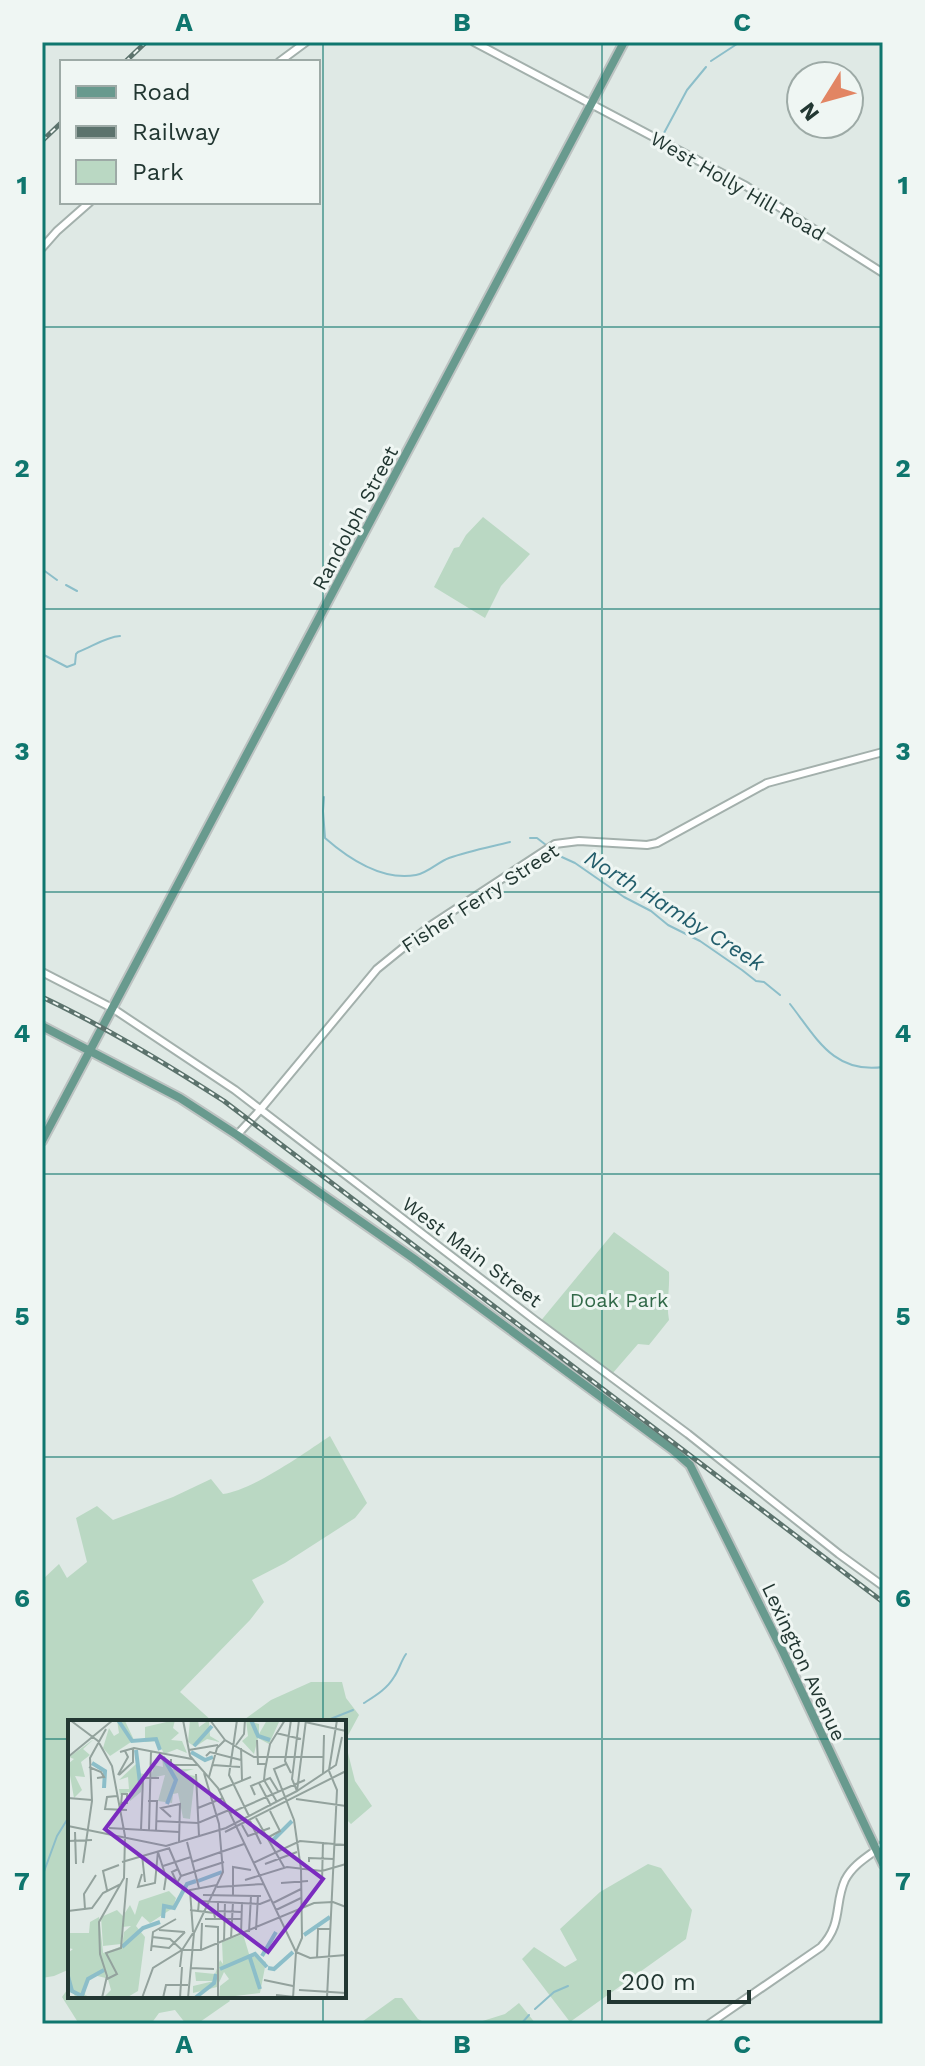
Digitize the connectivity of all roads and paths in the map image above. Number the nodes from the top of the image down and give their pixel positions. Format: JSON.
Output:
{"nodes":[{"id":1,"x":306,"y":42,"type":"edge"},
{"id":2,"x":474,"y":42,"type":"edge"},
{"id":3,"x":624,"y":42,"type":"edge"},
{"id":4,"x":282,"y":60,"type":"edge"},
{"id":5,"x":591,"y":105,"type":"junction"},
{"id":6,"x":88,"y":204,"type":"edge"},
{"id":7,"x":42,"y":248,"type":"edge"},
{"id":8,"x":883,"y":273,"type":"edge"},
{"id":9,"x":883,"y":752,"type":"edge"},
{"id":10,"x":42,"y":972,"type":"edge"},
{"id":11,"x":112,"y":1008,"type":"junction"},
{"id":12,"x":42,"y":1026,"type":"edge"},
{"id":13,"x":90,"y":1050,"type":"junction"},
{"id":14,"x":260,"y":1110,"type":"junction"},
{"id":15,"x":237,"y":1135,"type":"junction"},
{"id":16,"x":42,"y":1141,"type":"edge"},
{"id":17,"x":696,"y":1473,"type":"joint"},
{"id":18,"x":883,"y":1586,"type":"edge"},
{"id":19,"x":880,"y":1848,"type":"edge"},
{"id":20,"x":883,"y":1864,"type":"edge"},
{"id":21,"x":709,"y":2024,"type":"edge"}],
"edges":[{"from":1,"to":4,"type":"street"},
{"from":2,"to":5,"type":"street","name":"West Holly Hill Road"},
{"from":3,"to":5,"type":"main road","name":"Randolph Street"},
{"from":5,"to":8,"type":"street","name":"West Holly Hill Road"},
{"from":5,"to":11,"type":"main road","name":"Randolph Street"},
{"from":6,"to":7,"type":"street"},
{"from":9,"to":14,"type":"street","name":"Fisher Ferry Street"},
{"from":10,"to":11,"type":"street","name":"West Main Street"},
{"from":11,"to":13,"type":"main road","name":"Randolph Street"},
{"from":11,"to":14,"type":"street","name":"West Main Street"},
{"from":12,"to":13,"type":"main road","name":"West Main Street"},
{"from":13,"to":15,"type":"main road","name":"West Main Street"},
{"from":13,"to":16,"type":"main road","name":"Randolph Street"},
{"from":14,"to":15,"type":"street","name":"Fisher Ferry Street"},
{"from":14,"to":18,"type":"street","name":"West Main Street"},
{"from":15,"to":17,"type":"main road","name":"West Main Street"},
{"from":17,"to":19,"type":"main road","name":"Lexington Avenue"},
{"from":19,"to":20,"type":"main road","name":"Lexington Avenue"},
{"from":19,"to":21,"type":"street"}]}
